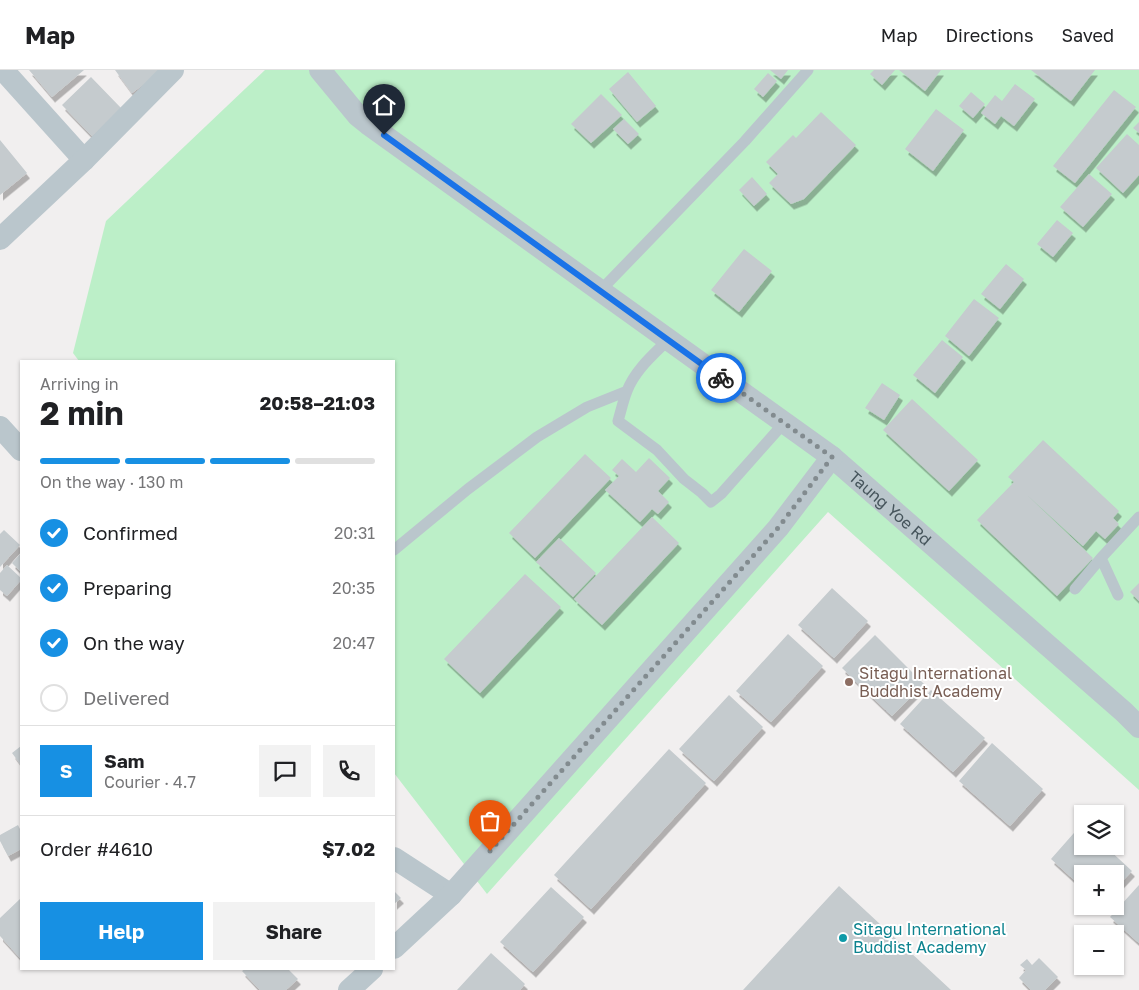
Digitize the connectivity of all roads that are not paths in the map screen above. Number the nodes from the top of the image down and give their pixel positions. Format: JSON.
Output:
{"nodes":[{"id":1,"x":2,"y":70,"type":"edge"},
{"id":2,"x":173,"y":70,"type":"edge"},
{"id":3,"x":320,"y":70,"type":"edge"},
{"id":4,"x":808,"y":70,"type":"edge"},
{"id":5,"x":84,"y":160,"type":"junction"},
{"id":6,"x":0,"y":239,"type":"edge"},
{"id":7,"x":600,"y":291,"type":"junction"},
{"id":8,"x":668,"y":340,"type":"junction"},
{"id":9,"x":627,"y":390,"type":"junction"},
{"id":10,"x":784,"y":423,"type":"junction"},
{"id":11,"x":0,"y":427,"type":"edge"},
{"id":12,"x":20,"y":449,"type":"edge"},
{"id":13,"x":832,"y":457,"type":"junction"},
{"id":14,"x":1139,"y":517,"type":"edge"},
{"id":15,"x":395,"y":549,"type":"edge"},
{"id":16,"x":1101,"y":558,"type":"junction"},
{"id":17,"x":1075,"y":589,"type":"dead end"},
{"id":18,"x":1118,"y":596,"type":"dead end"},
{"id":19,"x":1139,"y":728,"type":"edge"},
{"id":20,"x":395,"y":859,"type":"edge"},
{"id":21,"x":451,"y":895,"type":"junction"},
{"id":22,"x":395,"y":947,"type":"edge"},
{"id":23,"x":371,"y":970,"type":"edge"},
{"id":24,"x":349,"y":990,"type":"edge"}],
"edges":[{"from":1,"to":5,"type":"street"},
{"from":2,"to":5,"type":"street"},
{"from":3,"to":7,"type":"street","name":"Taung Yoe Rd"},
{"from":4,"to":7,"type":"lane"},
{"from":5,"to":6,"type":"street"},
{"from":7,"to":8,"type":"street","name":"Taung Yoe Rd"},
{"from":8,"to":9,"type":"lane"},
{"from":8,"to":10,"type":"street","name":"Taung Yoe Rd"},
{"from":9,"to":10,"type":"lane"},
{"from":9,"to":15,"type":"lane"},
{"from":10,"to":13,"type":"street","name":"Taung Yoe Rd"},
{"from":11,"to":12,"type":"street"},
{"from":13,"to":19,"type":"street","name":"Taung Yoe Rd"},
{"from":13,"to":21,"type":"street"},
{"from":14,"to":16,"type":"lane"},
{"from":16,"to":17,"type":"lane"},
{"from":16,"to":18,"type":"lane"},
{"from":20,"to":21,"type":"street"},
{"from":21,"to":22,"type":"street"},
{"from":23,"to":24,"type":"street"}]}
